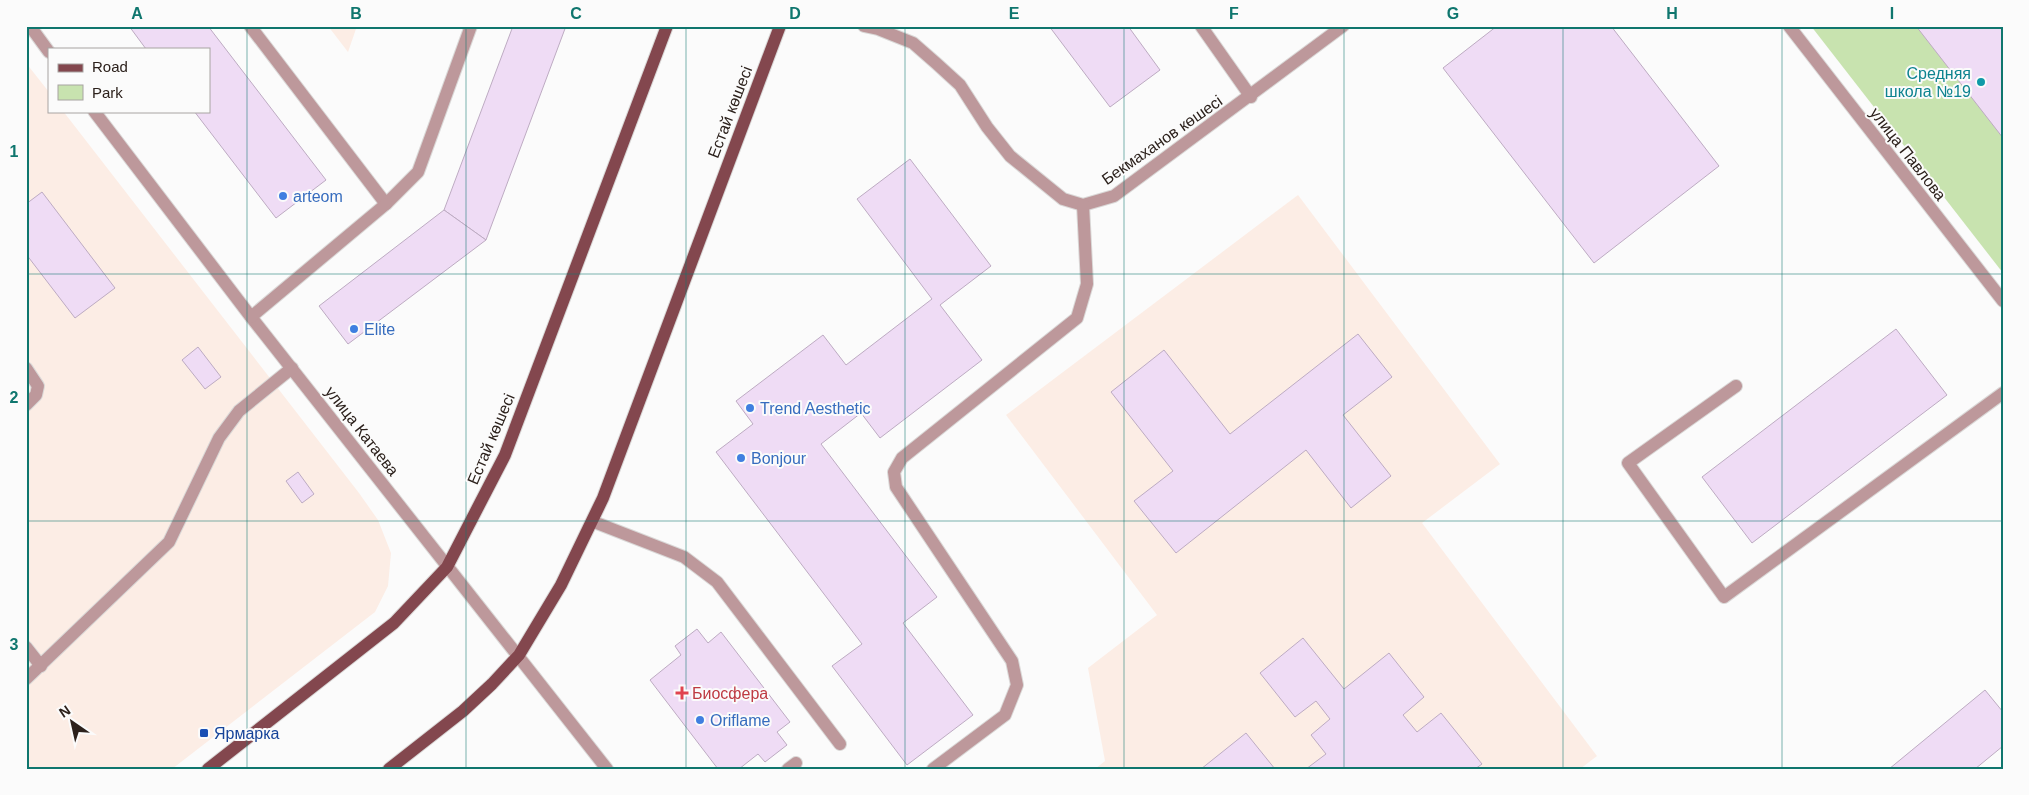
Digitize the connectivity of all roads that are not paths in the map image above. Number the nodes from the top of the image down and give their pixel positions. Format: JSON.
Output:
{"nodes":[{"id":1,"x":30,"y":26,"type":"edge"},
{"id":2,"x":250,"y":26,"type":"edge"},
{"id":3,"x":471,"y":26,"type":"edge"},
{"id":4,"x":667,"y":26,"type":"edge"},
{"id":5,"x":780,"y":26,"type":"edge"},
{"id":6,"x":864,"y":26,"type":"edge"},
{"id":7,"x":1201,"y":26,"type":"edge"},
{"id":8,"x":1343,"y":26,"type":"edge"},
{"id":9,"x":1788,"y":26,"type":"edge"},
{"id":10,"x":48,"y":51,"type":"edge"},
{"id":11,"x":1251,"y":97,"type":"junction"},
{"id":12,"x":95,"y":112,"type":"edge"},
{"id":13,"x":386,"y":204,"type":"junction"},
{"id":14,"x":1083,"y":205,"type":"junction"},
{"id":15,"x":2003,"y":301,"type":"edge"},
{"id":16,"x":251,"y":317,"type":"junction"},
{"id":17,"x":26,"y":368,"type":"edge"},
{"id":18,"x":292,"y":368,"type":"junction"},
{"id":19,"x":1736,"y":386,"type":"dead end"},
{"id":20,"x":2003,"y":393,"type":"edge"},
{"id":21,"x":26,"y":404,"type":"edge"},
{"id":22,"x":594,"y":522,"type":"junction"},
{"id":23,"x":447,"y":567,"type":"junction"},
{"id":24,"x":26,"y":647,"type":"edge"},
{"id":25,"x":519,"y":655,"type":"junction"},
{"id":26,"x":41,"y":666,"type":"junction"},
{"id":27,"x":26,"y":678,"type":"edge"},
{"id":28,"x":840,"y":744,"type":"dead end"},
{"id":29,"x":208,"y":769,"type":"edge"},
{"id":30,"x":388,"y":769,"type":"edge"},
{"id":31,"x":608,"y":769,"type":"edge"},
{"id":32,"x":933,"y":769,"type":"edge"}],
"edges":[{"from":1,"to":10,"type":"street"},
{"from":2,"to":13,"type":"street"},
{"from":3,"to":13,"type":"street"},
{"from":4,"to":23,"type":"main road","name":"Естай көшесі"},
{"from":5,"to":22,"type":"main road","name":"Естай көшесі"},
{"from":6,"to":14,"type":"street"},
{"from":7,"to":11,"type":"street"},
{"from":8,"to":11,"type":"street","name":"Бекмаханов көшесі"},
{"from":9,"to":15,"type":"street","name":"улица Павлова"},
{"from":11,"to":14,"type":"street","name":"Бекмаханов көшесі"},
{"from":12,"to":16,"type":"street","name":"улица Катаева"},
{"from":13,"to":16,"type":"street"},
{"from":14,"to":32,"type":"street"},
{"from":16,"to":18,"type":"street","name":"улица Катаева"},
{"from":17,"to":21,"type":"street"},
{"from":18,"to":23,"type":"street","name":"улица Катаева"},
{"from":18,"to":26,"type":"street"},
{"from":19,"to":20,"type":"street"},
{"from":22,"to":25,"type":"main road","name":"Естай көшесі"},
{"from":22,"to":28,"type":"street"},
{"from":23,"to":25,"type":"street","name":"улица Катаева"},
{"from":23,"to":29,"type":"main road","name":"Естай көшесі"},
{"from":24,"to":26,"type":"street"},
{"from":25,"to":30,"type":"main road","name":"Естай көшесі"},
{"from":25,"to":31,"type":"street","name":"улица Катаева"},
{"from":26,"to":27,"type":"street"}]}
